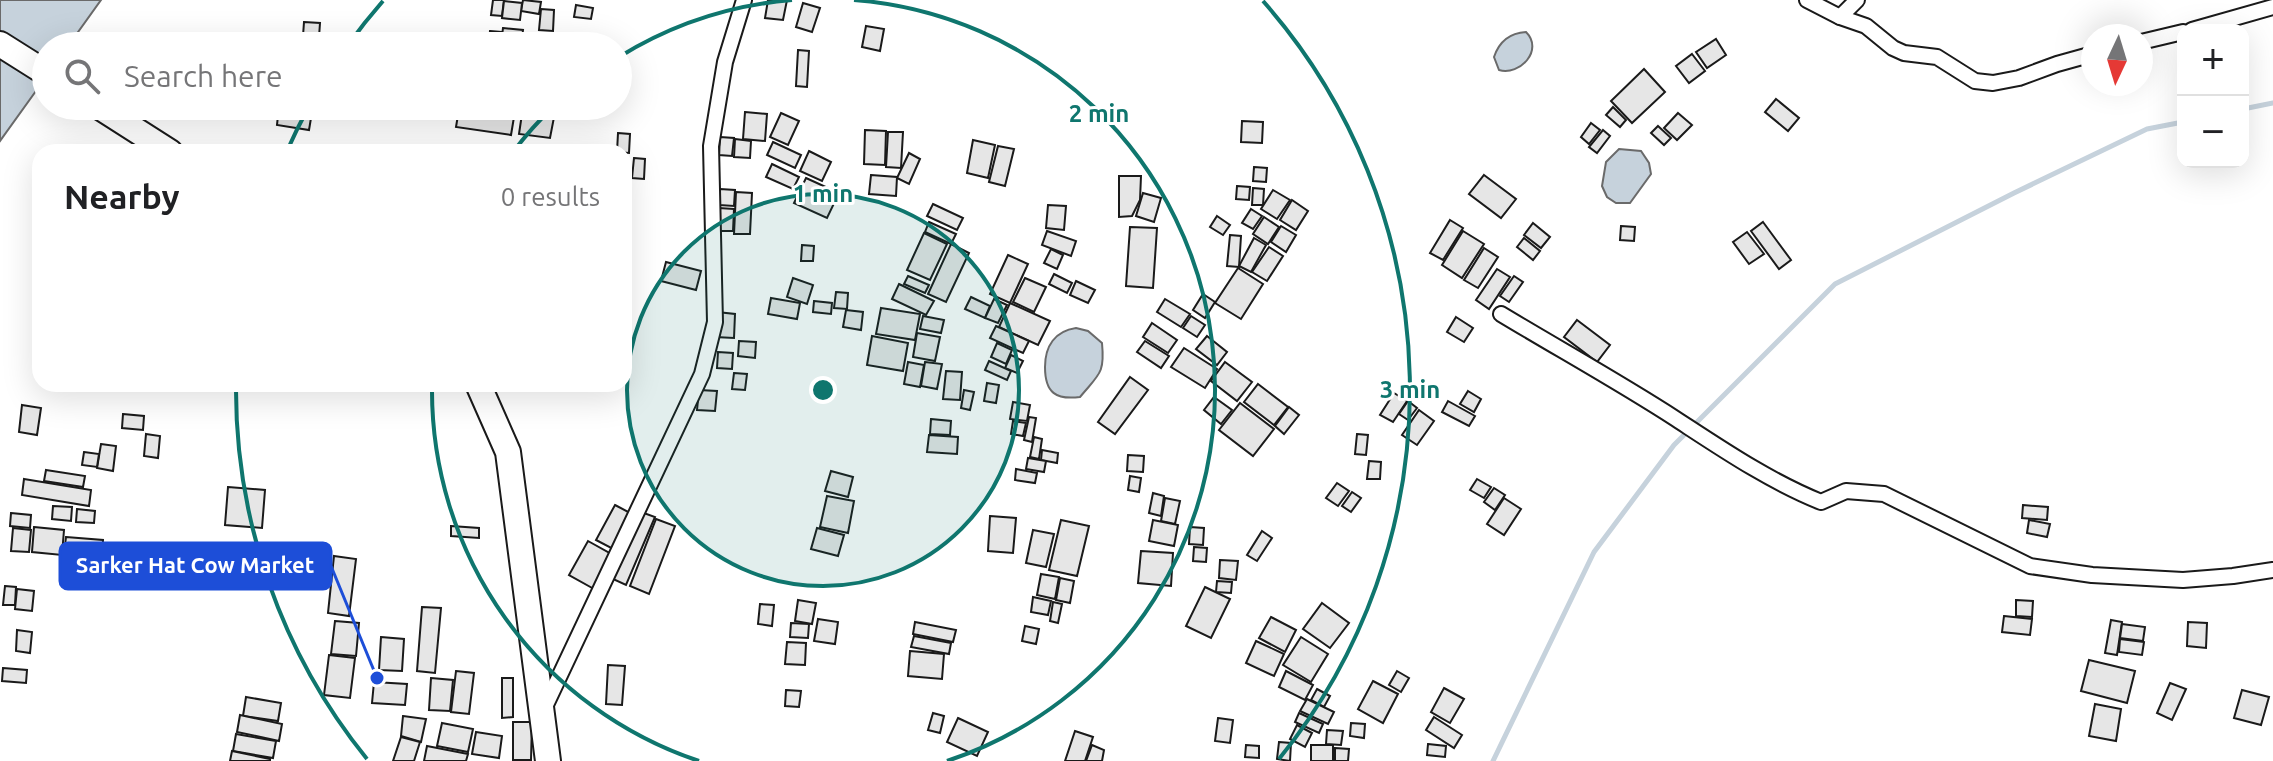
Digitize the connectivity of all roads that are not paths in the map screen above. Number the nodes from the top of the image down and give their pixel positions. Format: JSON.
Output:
{"nodes":[{"id":1,"x":744,"y":0,"type":"edge"},
{"id":2,"x":1807,"y":0,"type":"edge"},
{"id":3,"x":1857,"y":0,"type":"edge"},
{"id":4,"x":2273,"y":7,"type":"edge"},
{"id":5,"x":1840,"y":17,"type":"junction"},
{"id":6,"x":2213,"y":24,"type":"edge"},
{"id":7,"x":2177,"y":33,"type":"edge"},
{"id":8,"x":2153,"y":39,"type":"edge"},
{"id":9,"x":0,"y":44,"type":"edge"},
{"id":10,"x":2081,"y":58,"type":"edge"},
{"id":11,"x":32,"y":64,"type":"edge"},
{"id":12,"x":120,"y":120,"type":"edge"},
{"id":13,"x":157,"y":144,"type":"edge"},
{"id":14,"x":1501,"y":314,"type":"dead end"},
{"id":15,"x":482,"y":392,"type":"edge"},
{"id":16,"x":2273,"y":570,"type":"edge"},
{"id":17,"x":542,"y":713,"type":"junction"},
{"id":18,"x":548,"y":761,"type":"edge"}],
"edges":[{"from":1,"to":17,"type":"street"},
{"from":2,"to":5,"type":"street"},
{"from":3,"to":5,"type":"street"},
{"from":4,"to":6,"type":"street"},
{"from":5,"to":10,"type":"street"},
{"from":7,"to":8,"type":"street"},
{"from":9,"to":11,"type":"main road"},
{"from":12,"to":13,"type":"main road"},
{"from":14,"to":16,"type":"street"},
{"from":15,"to":17,"type":"main road"},
{"from":17,"to":18,"type":"main road"}]}
